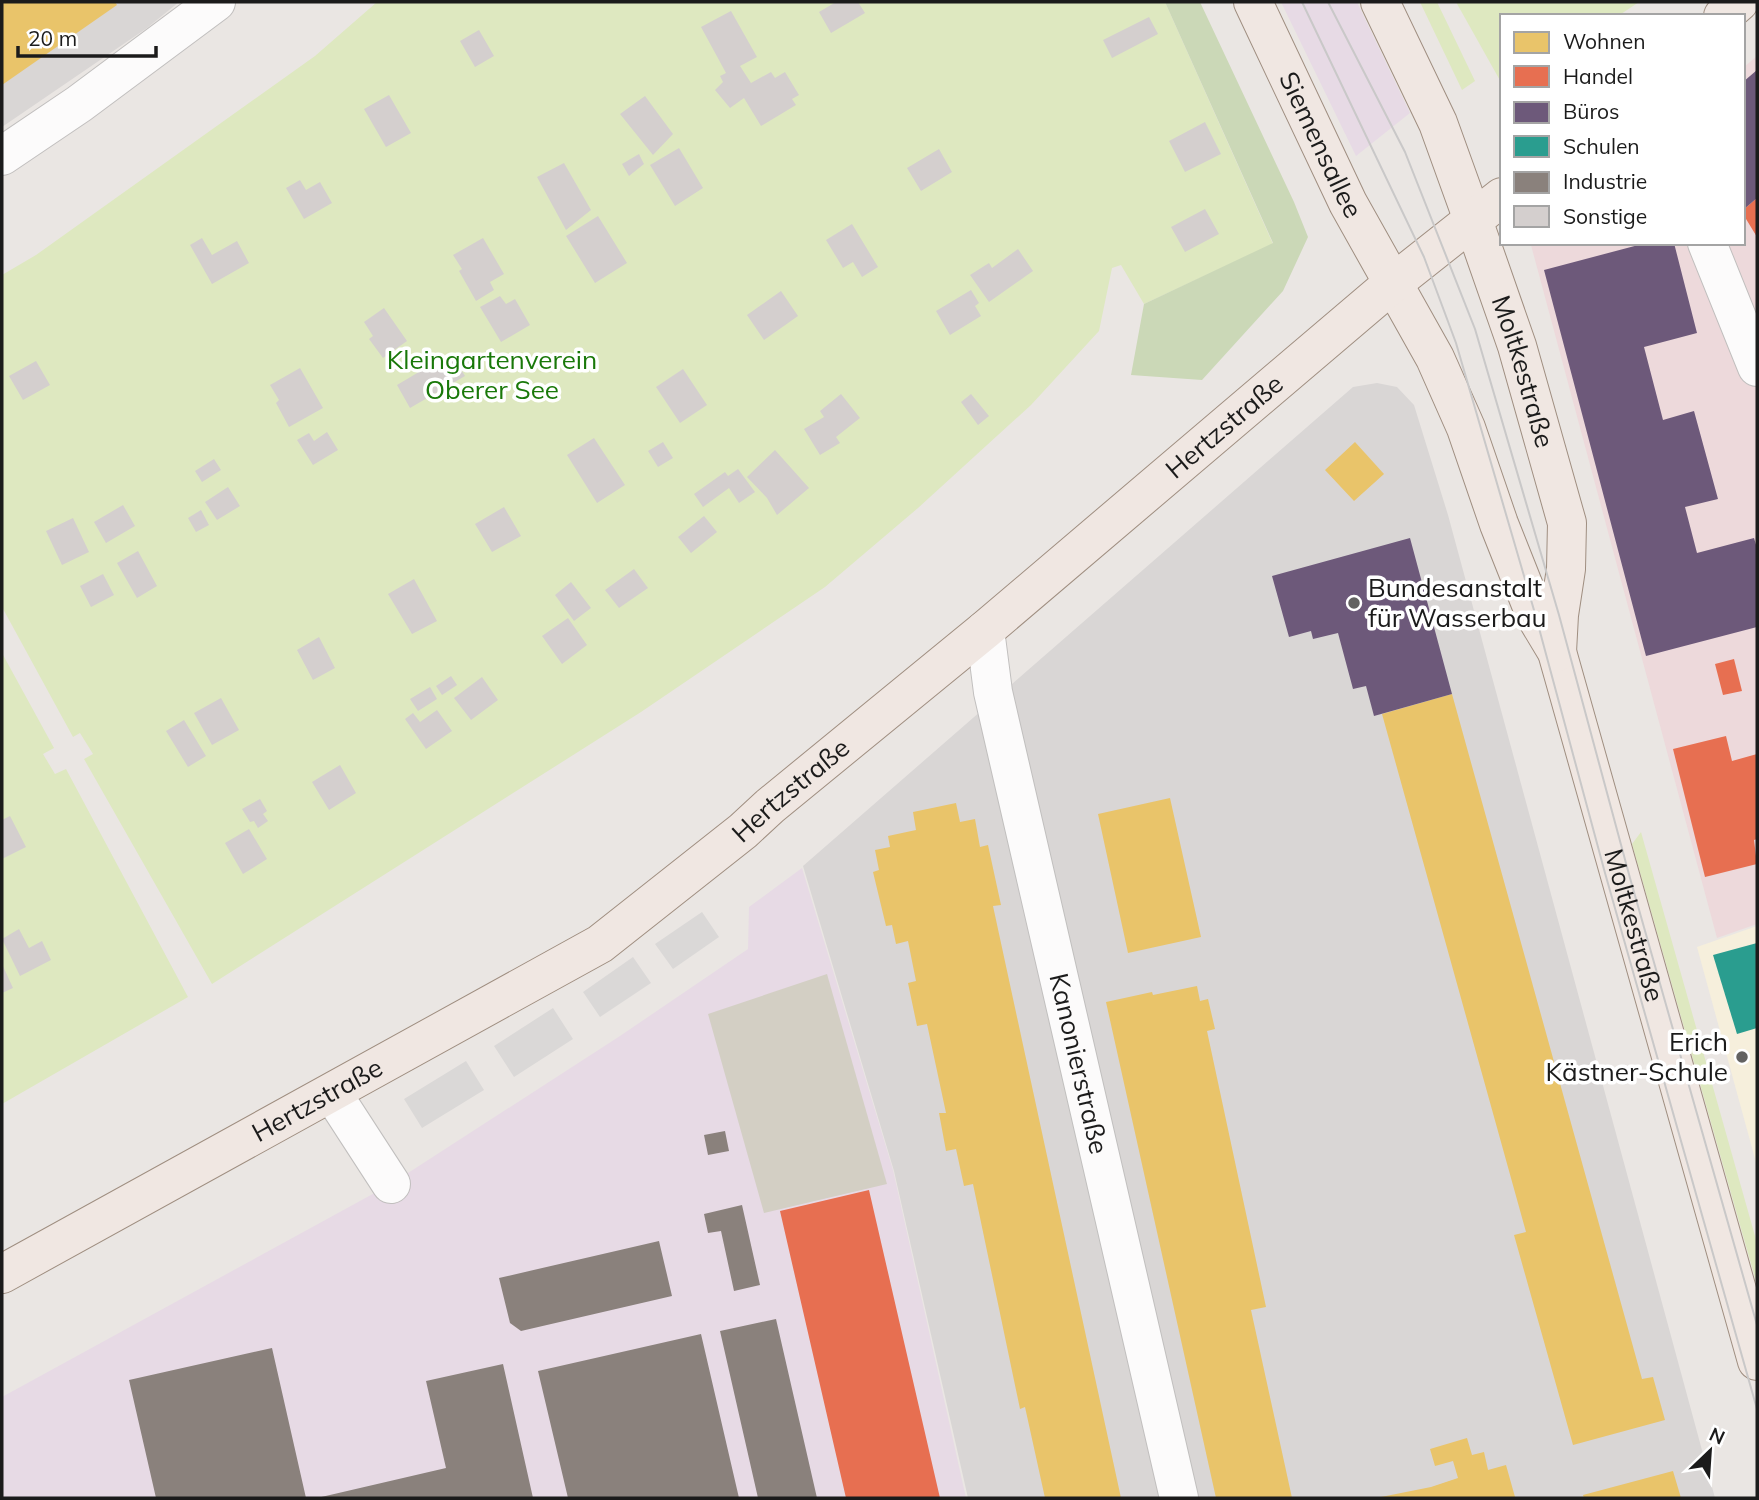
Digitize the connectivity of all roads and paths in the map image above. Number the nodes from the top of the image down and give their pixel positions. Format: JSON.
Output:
{"nodes":[{"id":1,"x":216,"y":2,"type":"edge"},
{"id":2,"x":1253,"y":2,"type":"edge"},
{"id":3,"x":1380,"y":2,"type":"edge"},
{"id":4,"x":1740,"y":2,"type":"edge"},
{"id":5,"x":1725,"y":14,"type":"edge"},
{"id":6,"x":2,"y":156,"type":"edge"},
{"id":7,"x":1487,"y":209,"type":"edge"},
{"id":8,"x":1708,"y":245,"type":"edge"},
{"id":9,"x":1392,"y":284,"type":"junction"},
{"id":10,"x":1757,"y":367,"type":"edge"},
{"id":11,"x":985,"y":630,"type":"junction"},
{"id":12,"x":1557,"y":652,"type":"junction"},
{"id":13,"x":332,"y":1093,"type":"junction"},
{"id":14,"x":391,"y":1184,"type":"dead end"},
{"id":15,"x":2,"y":1274,"type":"edge"},
{"id":16,"x":1757,"y":1361,"type":"edge"},
{"id":17,"x":1179,"y":1498,"type":"edge"}],
"edges":[{"from":1,"to":6,"type":"street"},
{"from":2,"to":9,"type":"main road","name":"Siemensallee"},
{"from":3,"to":7,"type":"main road"},
{"from":4,"to":5,"type":"main road"},
{"from":7,"to":9,"type":"main road","name":"Hertzstraße"},
{"from":7,"to":12,"type":"main road","name":"Moltkestraße"},
{"from":8,"to":10,"type":"street"},
{"from":9,"to":11,"type":"main road","name":"Hertzstraße"},
{"from":9,"to":12,"type":"main road","name":"Moltkestraße"},
{"from":11,"to":13,"type":"main road","name":"Hertzstraße"},
{"from":11,"to":17,"type":"street","name":"Kanonierstraße"},
{"from":12,"to":16,"type":"main road","name":"Moltkestraße"},
{"from":13,"to":14,"type":"street"},
{"from":13,"to":15,"type":"main road","name":"Hertzstraße"}]}
